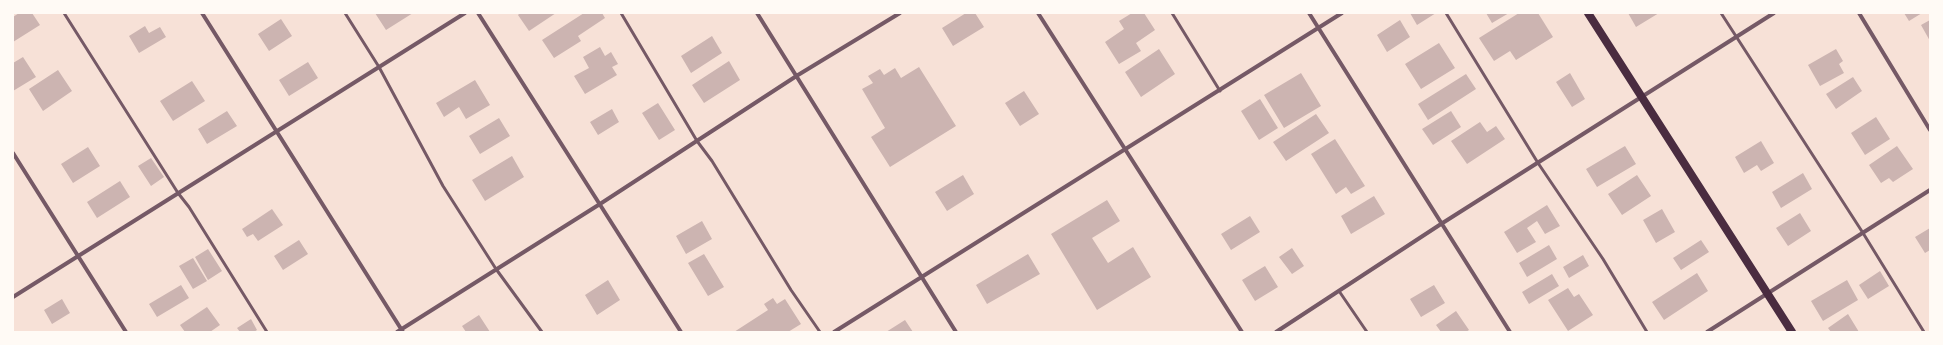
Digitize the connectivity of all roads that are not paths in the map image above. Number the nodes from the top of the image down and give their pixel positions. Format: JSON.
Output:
{"nodes":[{"id":1,"x":64,"y":13,"type":"edge"},
{"id":2,"x":202,"y":13,"type":"edge"},
{"id":3,"x":346,"y":13,"type":"edge"},
{"id":4,"x":465,"y":13,"type":"edge"},
{"id":5,"x":478,"y":13,"type":"edge"},
{"id":6,"x":621,"y":13,"type":"edge"},
{"id":7,"x":758,"y":13,"type":"edge"},
{"id":8,"x":900,"y":13,"type":"edge"},
{"id":9,"x":1038,"y":13,"type":"edge"},
{"id":10,"x":1172,"y":13,"type":"edge"},
{"id":11,"x":1309,"y":13,"type":"edge"},
{"id":12,"x":1342,"y":13,"type":"edge"},
{"id":13,"x":1446,"y":13,"type":"edge"},
{"id":14,"x":1588,"y":13,"type":"edge"},
{"id":15,"x":1721,"y":13,"type":"edge"},
{"id":16,"x":1774,"y":13,"type":"edge"},
{"id":17,"x":1859,"y":13,"type":"edge"},
{"id":18,"x":1319,"y":28,"type":"junction"},
{"id":19,"x":1736,"y":38,"type":"junction"},
{"id":20,"x":378,"y":68,"type":"junction"},
{"id":21,"x":798,"y":75,"type":"junction"},
{"id":22,"x":1220,"y":91,"type":"junction"},
{"id":23,"x":1642,"y":98,"type":"junction"},
{"id":24,"x":1930,"y":130,"type":"edge"},
{"id":25,"x":276,"y":132,"type":"junction"},
{"id":26,"x":697,"y":141,"type":"junction"},
{"id":27,"x":1125,"y":150,"type":"junction"},
{"id":28,"x":13,"y":153,"type":"edge"},
{"id":29,"x":1538,"y":163,"type":"junction"},
{"id":30,"x":1930,"y":190,"type":"edge"},
{"id":31,"x":178,"y":193,"type":"junction"},
{"id":32,"x":600,"y":204,"type":"junction"},
{"id":33,"x":1441,"y":224,"type":"junction"},
{"id":34,"x":1863,"y":233,"type":"junction"},
{"id":35,"x":77,"y":256,"type":"junction"},
{"id":36,"x":496,"y":269,"type":"junction"},
{"id":37,"x":922,"y":278,"type":"junction"},
{"id":38,"x":1339,"y":291,"type":"junction"},
{"id":39,"x":1768,"y":294,"type":"junction"},
{"id":40,"x":13,"y":298,"type":"edge"},
{"id":41,"x":402,"y":331,"type":"edge"},
{"id":42,"x":126,"y":332,"type":"edge"},
{"id":43,"x":267,"y":332,"type":"edge"},
{"id":44,"x":397,"y":332,"type":"edge"},
{"id":45,"x":542,"y":332,"type":"edge"},
{"id":46,"x":681,"y":332,"type":"edge"},
{"id":47,"x":820,"y":332,"type":"edge"},
{"id":48,"x":834,"y":332,"type":"edge"},
{"id":49,"x":956,"y":332,"type":"edge"},
{"id":50,"x":1242,"y":332,"type":"edge"},
{"id":51,"x":1276,"y":332,"type":"edge"},
{"id":52,"x":1367,"y":332,"type":"edge"},
{"id":53,"x":1510,"y":332,"type":"edge"},
{"id":54,"x":1647,"y":332,"type":"edge"},
{"id":55,"x":1707,"y":332,"type":"edge"},
{"id":56,"x":1792,"y":332,"type":"edge"},
{"id":57,"x":1924,"y":332,"type":"edge"}],
"edges":[{"from":1,"to":31,"type":"lane"},
{"from":2,"to":25,"type":"street"},
{"from":3,"to":20,"type":"lane"},
{"from":4,"to":20,"type":"street"},
{"from":5,"to":32,"type":"street"},
{"from":6,"to":26,"type":"lane"},
{"from":7,"to":21,"type":"street"},
{"from":8,"to":21,"type":"street"},
{"from":9,"to":27,"type":"street"},
{"from":10,"to":22,"type":"lane"},
{"from":11,"to":18,"type":"street"},
{"from":12,"to":18,"type":"street"},
{"from":13,"to":29,"type":"lane"},
{"from":14,"to":23,"type":"main road"},
{"from":15,"to":19,"type":"lane"},
{"from":16,"to":19,"type":"street"},
{"from":17,"to":24,"type":"street"},
{"from":18,"to":22,"type":"street"},
{"from":18,"to":33,"type":"street"},
{"from":19,"to":23,"type":"street"},
{"from":19,"to":34,"type":"lane"},
{"from":20,"to":25,"type":"street"},
{"from":20,"to":36,"type":"lane"},
{"from":21,"to":26,"type":"street"},
{"from":21,"to":37,"type":"street"},
{"from":22,"to":27,"type":"street"},
{"from":23,"to":29,"type":"street"},
{"from":23,"to":39,"type":"main road"},
{"from":25,"to":31,"type":"street"},
{"from":25,"to":41,"type":"street"},
{"from":26,"to":32,"type":"street"},
{"from":26,"to":47,"type":"lane"},
{"from":27,"to":37,"type":"street"},
{"from":27,"to":50,"type":"street"},
{"from":28,"to":35,"type":"street"},
{"from":29,"to":33,"type":"street"},
{"from":29,"to":54,"type":"lane"},
{"from":30,"to":34,"type":"street"},
{"from":31,"to":35,"type":"street"},
{"from":31,"to":43,"type":"lane"},
{"from":32,"to":36,"type":"street"},
{"from":32,"to":46,"type":"street"},
{"from":33,"to":38,"type":"street"},
{"from":33,"to":53,"type":"street"},
{"from":34,"to":39,"type":"street"},
{"from":34,"to":57,"type":"lane"},
{"from":35,"to":40,"type":"street"},
{"from":35,"to":42,"type":"street"},
{"from":36,"to":41,"type":"street"},
{"from":36,"to":45,"type":"lane"},
{"from":37,"to":48,"type":"street"},
{"from":37,"to":49,"type":"street"},
{"from":38,"to":51,"type":"street"},
{"from":38,"to":52,"type":"lane"},
{"from":39,"to":55,"type":"street"},
{"from":39,"to":56,"type":"main road"},
{"from":41,"to":44,"type":"street"}]}
